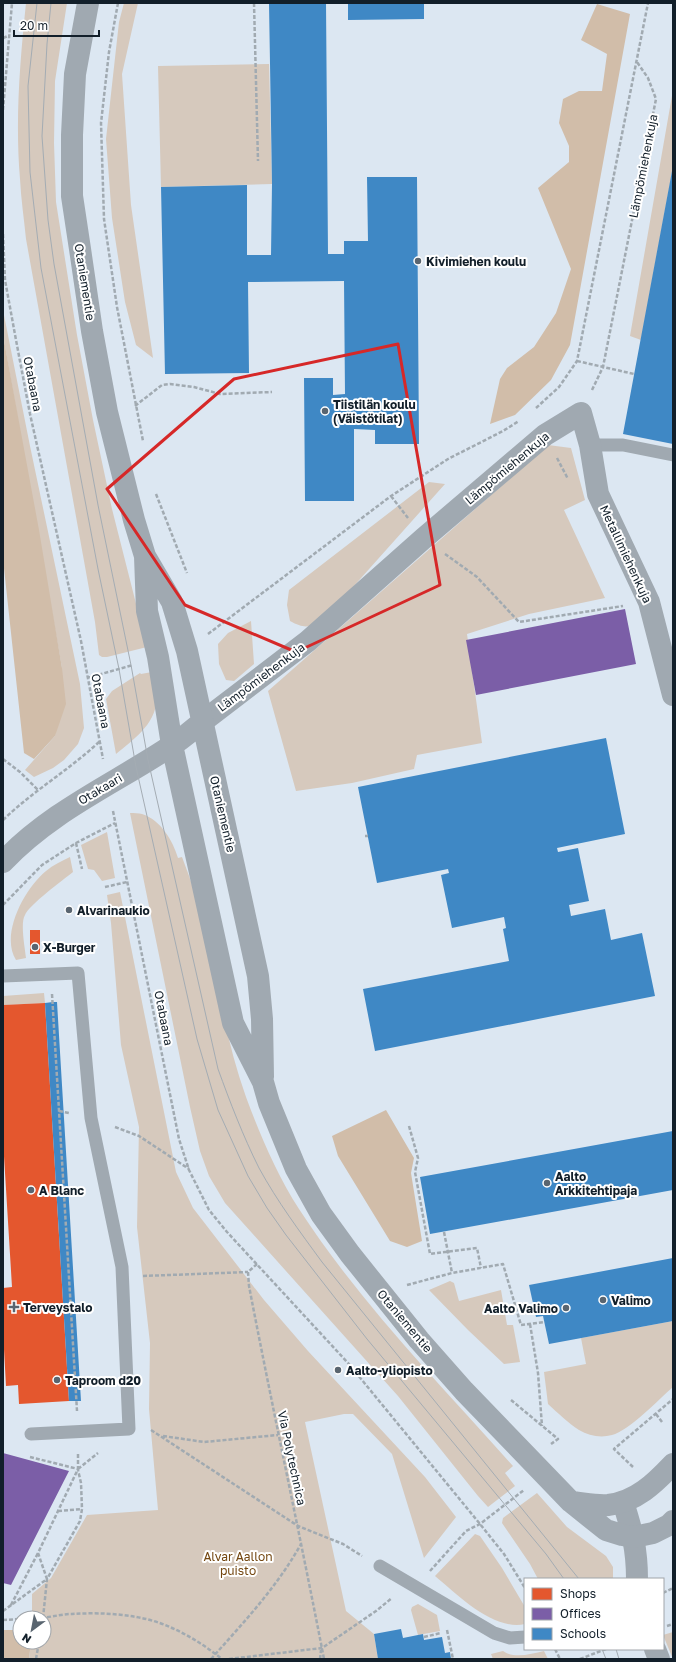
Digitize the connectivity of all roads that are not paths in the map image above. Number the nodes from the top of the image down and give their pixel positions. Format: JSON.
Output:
{"nodes":[{"id":1,"x":88,"y":3,"type":"edge"},
{"id":2,"x":581,"y":413,"type":"joint"},
{"id":3,"x":590,"y":445,"type":"junction"},
{"id":4,"x":673,"y":455,"type":"edge"},
{"id":5,"x":145,"y":556,"type":"junction"},
{"id":6,"x":673,"y":695,"type":"edge"},
{"id":7,"x":202,"y":722,"type":"junction"},
{"id":8,"x":172,"y":745,"type":"junction"},
{"id":9,"x":3,"y":862,"type":"edge"},
{"id":10,"x":3,"y":976,"type":"edge"},
{"id":11,"x":263,"y":1082,"type":"junction"},
{"id":12,"x":31,"y":1434,"type":"dead end"},
{"id":13,"x":673,"y":1464,"type":"edge"},
{"id":14,"x":571,"y":1502,"type":"junction"},
{"id":15,"x":623,"y":1502,"type":"junction"},
{"id":16,"x":673,"y":1521,"type":"edge"},
{"id":17,"x":634,"y":1537,"type":"junction"},
{"id":18,"x":380,"y":1566,"type":"road end"},
{"id":19,"x":637,"y":1578,"type":"edge"},
{"id":20,"x":524,"y":1637,"type":"edge"}],
"edges":[{"from":1,"to":5,"type":"street","name":"Otaniementie"},
{"from":2,"to":3,"type":"street","name":"Metallimiehenkuja"},
{"from":2,"to":7,"type":"street","name":"Lämpömiehenkuja"},
{"from":3,"to":4,"type":"lane"},
{"from":3,"to":6,"type":"street","name":"Metallimiehenkuja"},
{"from":5,"to":7,"type":"street","name":"Otaniementie"},
{"from":5,"to":8,"type":"street","name":"Otaniementie"},
{"from":7,"to":8,"type":"street","name":"Otakaari"},
{"from":7,"to":11,"type":"street","name":"Otaniementie"},
{"from":8,"to":9,"type":"street","name":"Otakaari"},
{"from":8,"to":11,"type":"street","name":"Otaniementie"},
{"from":10,"to":12,"type":"lane"},
{"from":11,"to":14,"type":"street","name":"Otaniementie"},
{"from":13,"to":15,"type":"street"},
{"from":14,"to":15,"type":"street"},
{"from":14,"to":17,"type":"street","name":"Otaniementie"},
{"from":15,"to":17,"type":"street"},
{"from":16,"to":17,"type":"street"},
{"from":17,"to":19,"type":"street"},
{"from":18,"to":20,"type":"lane"}]}
